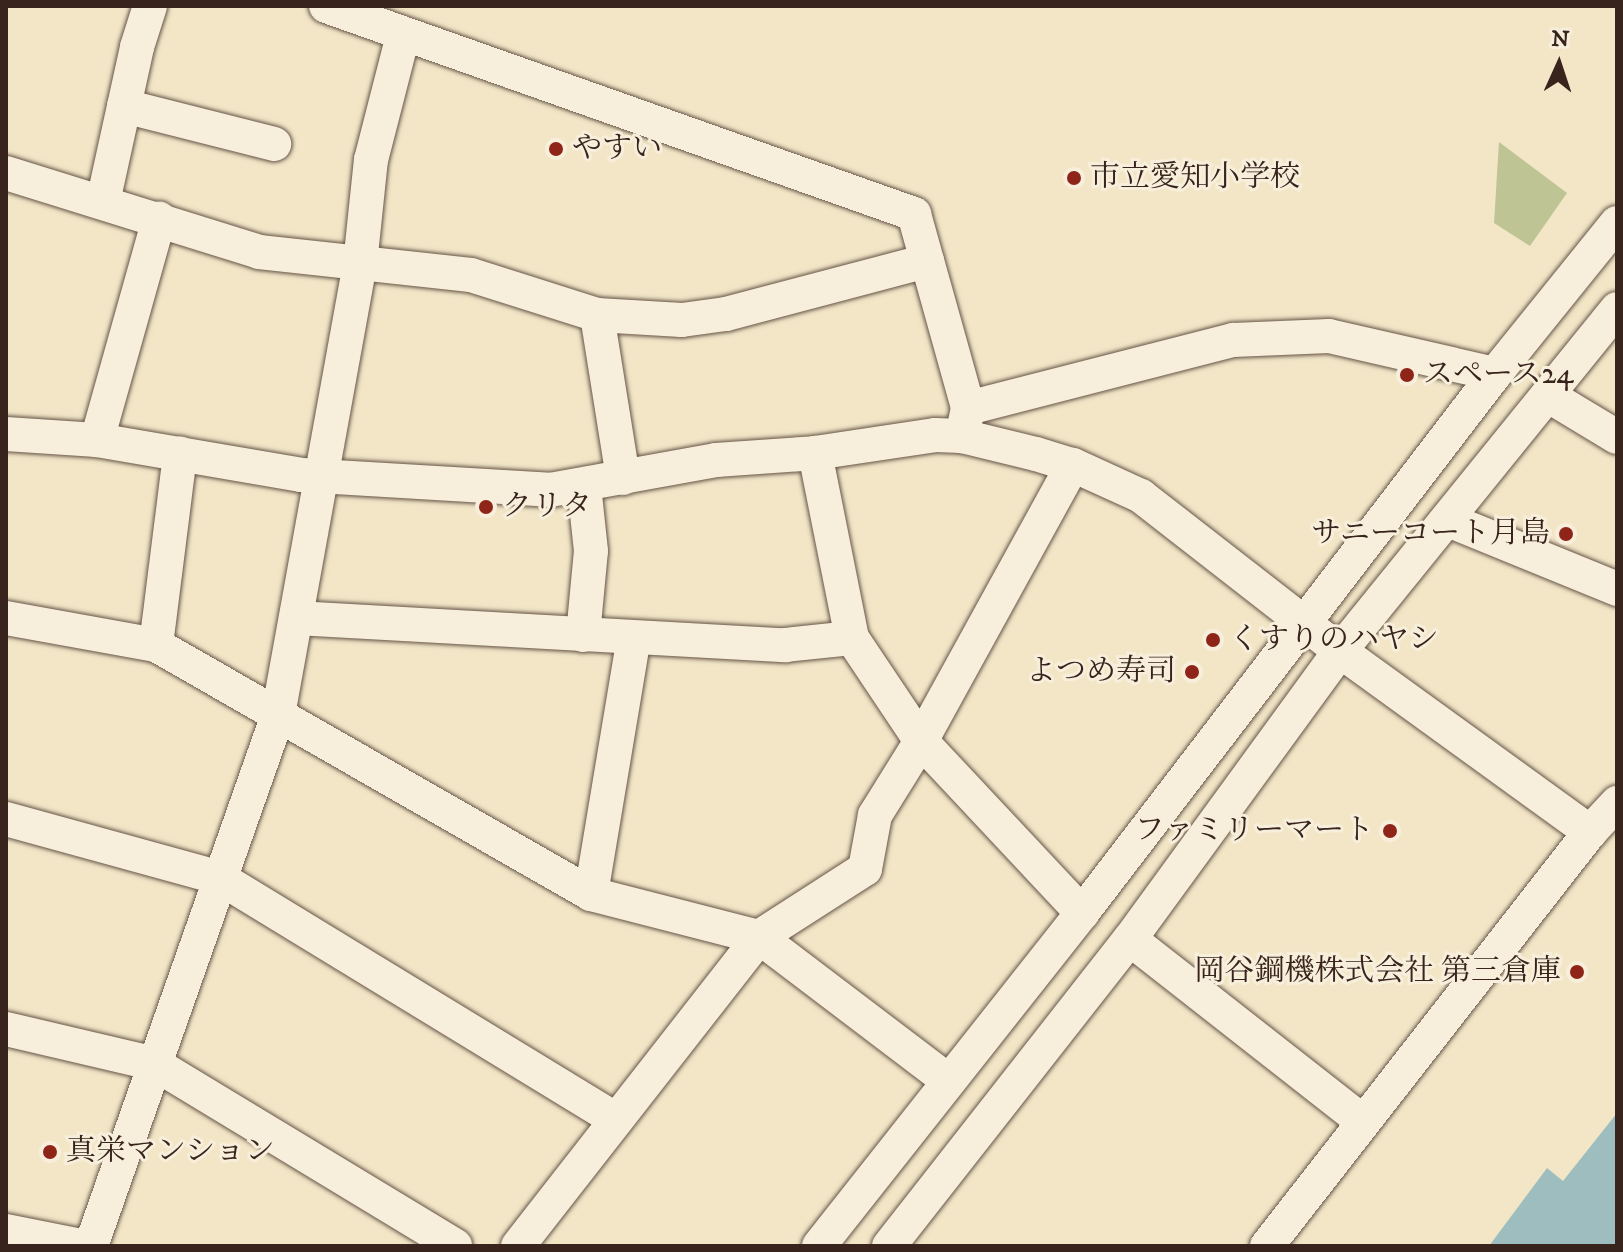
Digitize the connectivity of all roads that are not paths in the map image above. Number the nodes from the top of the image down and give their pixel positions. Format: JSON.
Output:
{"nodes":[{"id":1,"x":150,"y":6,"type":"edge"},
{"id":2,"x":326,"y":6,"type":"edge"},
{"id":3,"x":403,"y":35,"type":"junction"},
{"id":4,"x":124,"y":106,"type":"junction"},
{"id":5,"x":274,"y":144,"type":"dead end"},
{"id":6,"x":6,"y":173,"type":"edge"},
{"id":7,"x":103,"y":202,"type":"junction"},
{"id":8,"x":159,"y":219,"type":"junction"},
{"id":9,"x":1617,"y":223,"type":"edge"},
{"id":10,"x":927,"y":261,"type":"junction"},
{"id":11,"x":360,"y":264,"type":"junction"},
{"id":12,"x":1617,"y":309,"type":"edge"},
{"id":13,"x":597,"y":315,"type":"junction"},
{"id":14,"x":1495,"y":374,"type":"junction"},
{"id":15,"x":1549,"y":396,"type":"junction"},
{"id":16,"x":965,"y":422,"type":"junction"},
{"id":17,"x":6,"y":434,"type":"edge"},
{"id":18,"x":1617,"y":437,"type":"edge"},
{"id":19,"x":97,"y":440,"type":"junction"},
{"id":20,"x":815,"y":453,"type":"junction"},
{"id":21,"x":180,"y":454,"type":"junction"},
{"id":22,"x":1073,"y":465,"type":"junction"},
{"id":23,"x":322,"y":477,"type":"junction"},
{"id":24,"x":623,"y":478,"type":"junction"},
{"id":25,"x":584,"y":485,"type":"junction"},
{"id":26,"x":1448,"y":520,"type":"junction"},
{"id":27,"x":1617,"y":589,"type":"edge"},
{"id":28,"x":6,"y":618,"type":"edge"},
{"id":29,"x":296,"y":618,"type":"junction"},
{"id":30,"x":1303,"y":622,"type":"junction"},
{"id":31,"x":583,"y":635,"type":"junction"},
{"id":32,"x":634,"y":638,"type":"junction"},
{"id":33,"x":852,"y":638,"type":"junction"},
{"id":34,"x":156,"y":645,"type":"junction"},
{"id":35,"x":1340,"y":651,"type":"junction"},
{"id":36,"x":278,"y":715,"type":"junction"},
{"id":37,"x":921,"y":741,"type":"junction"},
{"id":38,"x":1617,"y":803,"type":"edge"},
{"id":39,"x":6,"y":819,"type":"edge"},
{"id":40,"x":1590,"y":832,"type":"junction"},
{"id":41,"x":220,"y":878,"type":"junction"},
{"id":42,"x":591,"y":894,"type":"junction"},
{"id":43,"x":1082,"y":913,"type":"junction"},
{"id":44,"x":759,"y":937,"type":"junction"},
{"id":45,"x":1130,"y":939,"type":"junction"},
{"id":46,"x":6,"y":1029,"type":"edge"},
{"id":47,"x":155,"y":1064,"type":"junction"},
{"id":48,"x":949,"y":1081,"type":"junction"},
{"id":49,"x":616,"y":1120,"type":"junction"},
{"id":50,"x":1363,"y":1122,"type":"junction"},
{"id":51,"x":6,"y":1231,"type":"edge"},
{"id":52,"x":81,"y":1246,"type":"edge"},
{"id":53,"x":91,"y":1246,"type":"edge"},
{"id":54,"x":455,"y":1246,"type":"edge"},
{"id":55,"x":518,"y":1246,"type":"edge"},
{"id":56,"x":819,"y":1246,"type":"edge"},
{"id":57,"x":889,"y":1246,"type":"edge"},
{"id":58,"x":1267,"y":1246,"type":"edge"}],
"edges":[{"from":1,"to":4,"type":"street"},
{"from":2,"to":3,"type":"street"},
{"from":3,"to":10,"type":"street"},
{"from":3,"to":11,"type":"street"},
{"from":4,"to":5,"type":"street"},
{"from":4,"to":7,"type":"street"},
{"from":6,"to":7,"type":"street"},
{"from":7,"to":8,"type":"street"},
{"from":8,"to":11,"type":"street"},
{"from":8,"to":19,"type":"street"},
{"from":9,"to":14,"type":"street"},
{"from":10,"to":13,"type":"street"},
{"from":10,"to":16,"type":"street"},
{"from":11,"to":13,"type":"street"},
{"from":11,"to":23,"type":"street"},
{"from":12,"to":15,"type":"street"},
{"from":13,"to":24,"type":"street"},
{"from":14,"to":16,"type":"street"},
{"from":14,"to":30,"type":"street"},
{"from":15,"to":18,"type":"street"},
{"from":15,"to":26,"type":"street"},
{"from":16,"to":20,"type":"street"},
{"from":16,"to":22,"type":"street"},
{"from":17,"to":19,"type":"street"},
{"from":19,"to":21,"type":"street"},
{"from":20,"to":24,"type":"street"},
{"from":20,"to":33,"type":"street"},
{"from":21,"to":23,"type":"street"},
{"from":21,"to":34,"type":"street"},
{"from":22,"to":30,"type":"street"},
{"from":22,"to":37,"type":"street"},
{"from":23,"to":25,"type":"street"},
{"from":23,"to":29,"type":"street"},
{"from":24,"to":25,"type":"street"},
{"from":25,"to":31,"type":"street"},
{"from":26,"to":27,"type":"street"},
{"from":26,"to":35,"type":"street"},
{"from":28,"to":34,"type":"street"},
{"from":29,"to":31,"type":"street"},
{"from":29,"to":36,"type":"street"},
{"from":30,"to":35,"type":"street"},
{"from":30,"to":43,"type":"street"},
{"from":31,"to":32,"type":"street"},
{"from":32,"to":33,"type":"street"},
{"from":32,"to":42,"type":"street"},
{"from":33,"to":37,"type":"street"},
{"from":34,"to":36,"type":"street"},
{"from":35,"to":40,"type":"street"},
{"from":35,"to":45,"type":"street"},
{"from":36,"to":41,"type":"street"},
{"from":36,"to":42,"type":"street"},
{"from":37,"to":43,"type":"street"},
{"from":37,"to":44,"type":"street"},
{"from":38,"to":40,"type":"street"},
{"from":39,"to":41,"type":"street"},
{"from":40,"to":50,"type":"street"},
{"from":41,"to":47,"type":"street"},
{"from":41,"to":49,"type":"street"},
{"from":42,"to":44,"type":"street"},
{"from":43,"to":48,"type":"street"},
{"from":44,"to":48,"type":"street"},
{"from":44,"to":49,"type":"street"},
{"from":45,"to":50,"type":"street"},
{"from":45,"to":57,"type":"street"},
{"from":46,"to":47,"type":"street"},
{"from":47,"to":53,"type":"street"},
{"from":47,"to":54,"type":"street"},
{"from":48,"to":56,"type":"street"},
{"from":49,"to":55,"type":"street"},
{"from":50,"to":58,"type":"street"},
{"from":51,"to":52,"type":"street"}]}
